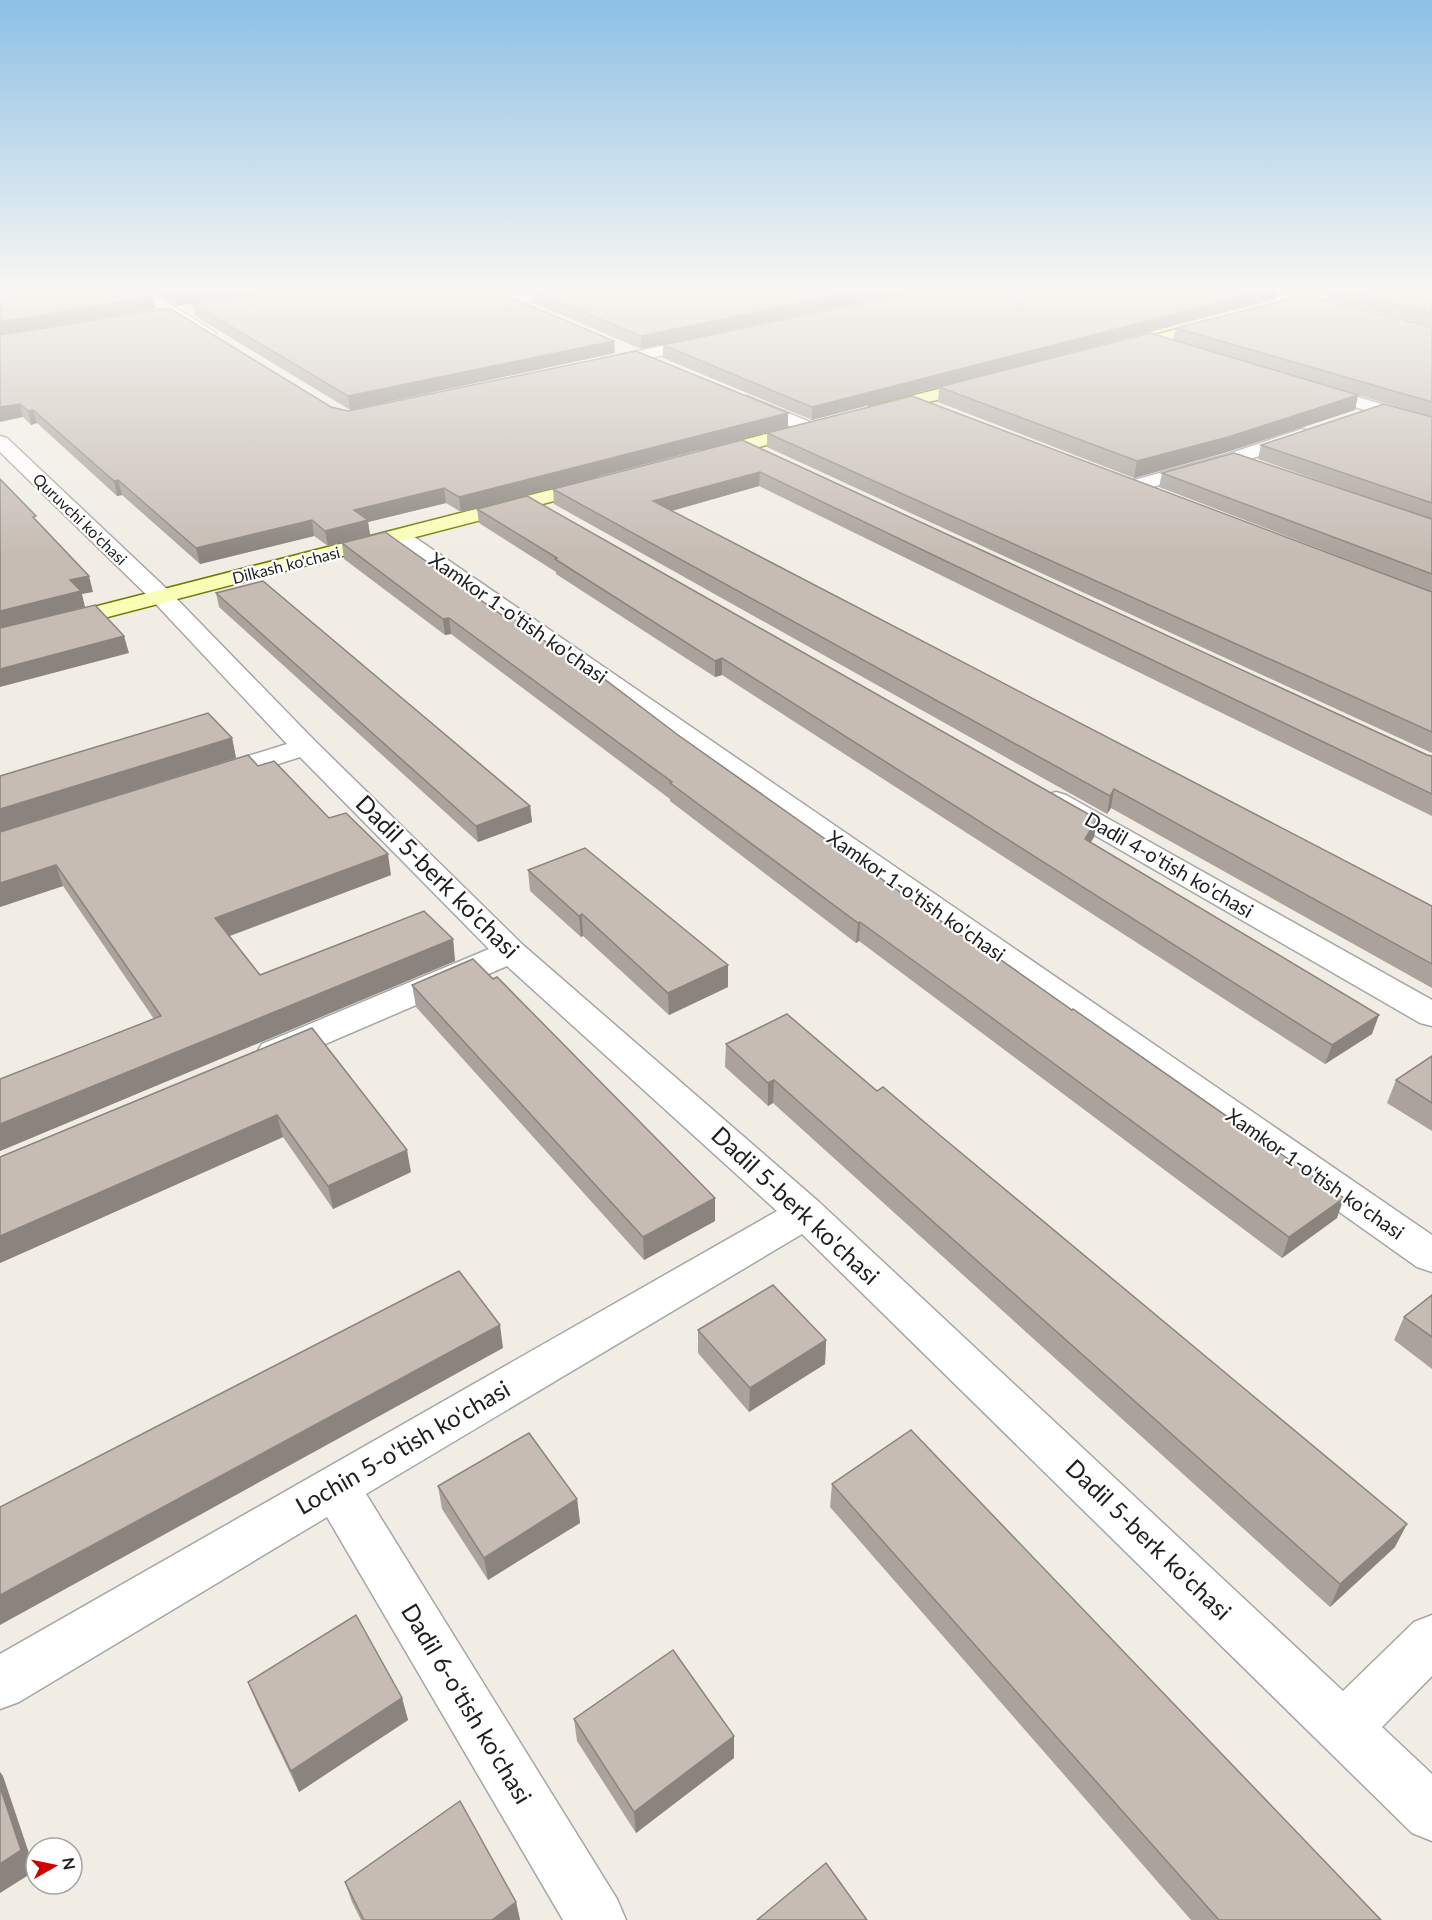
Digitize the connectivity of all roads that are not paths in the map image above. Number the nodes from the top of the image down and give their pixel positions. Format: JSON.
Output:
{"nodes":[{"id":1,"x":996,"y":380,"type":"edge"},
{"id":2,"x":1300,"y":385,"type":"edge"},
{"id":3,"x":734,"y":396,"type":"edge"},
{"id":4,"x":912,"y":401,"type":"junction"},
{"id":5,"x":1381,"y":409,"type":"junction"},
{"id":6,"x":945,"y":414,"type":"edge"},
{"id":7,"x":855,"y":416,"type":"edge"},
{"id":8,"x":1349,"y":419,"type":"edge"},
{"id":9,"x":832,"y":422,"type":"edge"},
{"id":10,"x":1432,"y":425,"type":"edge"},
{"id":11,"x":809,"y":428,"type":"junction"},
{"id":12,"x":1317,"y":430,"type":"edge"},
{"id":13,"x":0,"y":442,"type":"edge"},
{"id":14,"x":745,"y":446,"type":"junction"},
{"id":15,"x":1232,"y":459,"type":"junction"},
{"id":16,"x":689,"y":460,"type":"edge"},
{"id":17,"x":777,"y":461,"type":"edge"},
{"id":18,"x":1265,"y":470,"type":"edge"},
{"id":19,"x":1112,"y":478,"type":"edge"},
{"id":20,"x":610,"y":481,"type":"edge"},
{"id":21,"x":1134,"y":486,"type":"junction"},
{"id":22,"x":1167,"y":499,"type":"edge"},
{"id":23,"x":531,"y":501,"type":"junction"},
{"id":24,"x":562,"y":519,"type":"edge"},
{"id":25,"x":400,"y":536,"type":"junction"},
{"id":26,"x":161,"y":596,"type":"junction"},
{"id":27,"x":0,"y":638,"type":"edge"},
{"id":28,"x":305,"y":747,"type":"junction"},
{"id":29,"x":192,"y":783,"type":"edge"},
{"id":30,"x":1038,"y":791,"type":"edge"},
{"id":31,"x":511,"y":952,"type":"junction"},
{"id":32,"x":1432,"y":1015,"type":"edge"},
{"id":33,"x":250,"y":1063,"type":"edge"},
{"id":34,"x":806,"y":1213,"type":"junction"},
{"id":35,"x":1432,"y":1256,"type":"edge"},
{"id":36,"x":335,"y":1487,"type":"junction"},
{"id":37,"x":1432,"y":1640,"type":"edge"},
{"id":38,"x":0,"y":1683,"type":"edge"},
{"id":39,"x":1344,"y":1727,"type":"junction"},
{"id":40,"x":1432,"y":1812,"type":"edge"},
{"id":41,"x":596,"y":1920,"type":"edge"}],
"edges":[{"from":1,"to":4,"type":"street"},
{"from":2,"to":5,"type":"street"},
{"from":3,"to":11,"type":"street"},
{"from":4,"to":6,"type":"street"},
{"from":4,"to":7,"type":"street"},
{"from":5,"to":8,"type":"street"},
{"from":5,"to":10,"type":"street"},
{"from":9,"to":11,"type":"street"},
{"from":11,"to":14,"type":"street"},
{"from":12,"to":15,"type":"street"},
{"from":13,"to":26,"type":"street","name":"Quruvchi ko'chasi"},
{"from":14,"to":16,"type":"street"},
{"from":14,"to":17,"type":"street"},
{"from":15,"to":18,"type":"street"},
{"from":15,"to":21,"type":"street"},
{"from":19,"to":21,"type":"street"},
{"from":20,"to":23,"type":"street","name":"Dilkash ko'chasi"},
{"from":21,"to":22,"type":"street"},
{"from":23,"to":24,"type":"street"},
{"from":23,"to":25,"type":"street","name":"Dilkash ko'chasi"},
{"from":25,"to":26,"type":"street","name":"Dilkash ko'chasi"},
{"from":25,"to":35,"type":"street","name":"Xamkor 1-o'tish ko'chasi"},
{"from":26,"to":27,"type":"street","name":"Dilkash ko'chasi"},
{"from":26,"to":28,"type":"street","name":"Dadil 5-berk ko'chasi"},
{"from":28,"to":29,"type":"street"},
{"from":28,"to":31,"type":"street","name":"Dadil 5-berk ko'chasi"},
{"from":30,"to":32,"type":"street","name":"Dadil 4-o'tish ko'chasi"},
{"from":31,"to":33,"type":"street"},
{"from":31,"to":34,"type":"street","name":"Dadil 5-berk ko'chasi"},
{"from":34,"to":36,"type":"street","name":"Lochin 5-o'tish ko'chasi"},
{"from":34,"to":39,"type":"street","name":"Dadil 5-berk ko'chasi"},
{"from":36,"to":38,"type":"street","name":"Lochin 5-o'tish ko'chasi"},
{"from":36,"to":41,"type":"street","name":"Dadil 6-o'tish ko'chasi"},
{"from":37,"to":39,"type":"street"},
{"from":39,"to":40,"type":"street","name":"Dadil 5-berk ko'chasi"}]}
